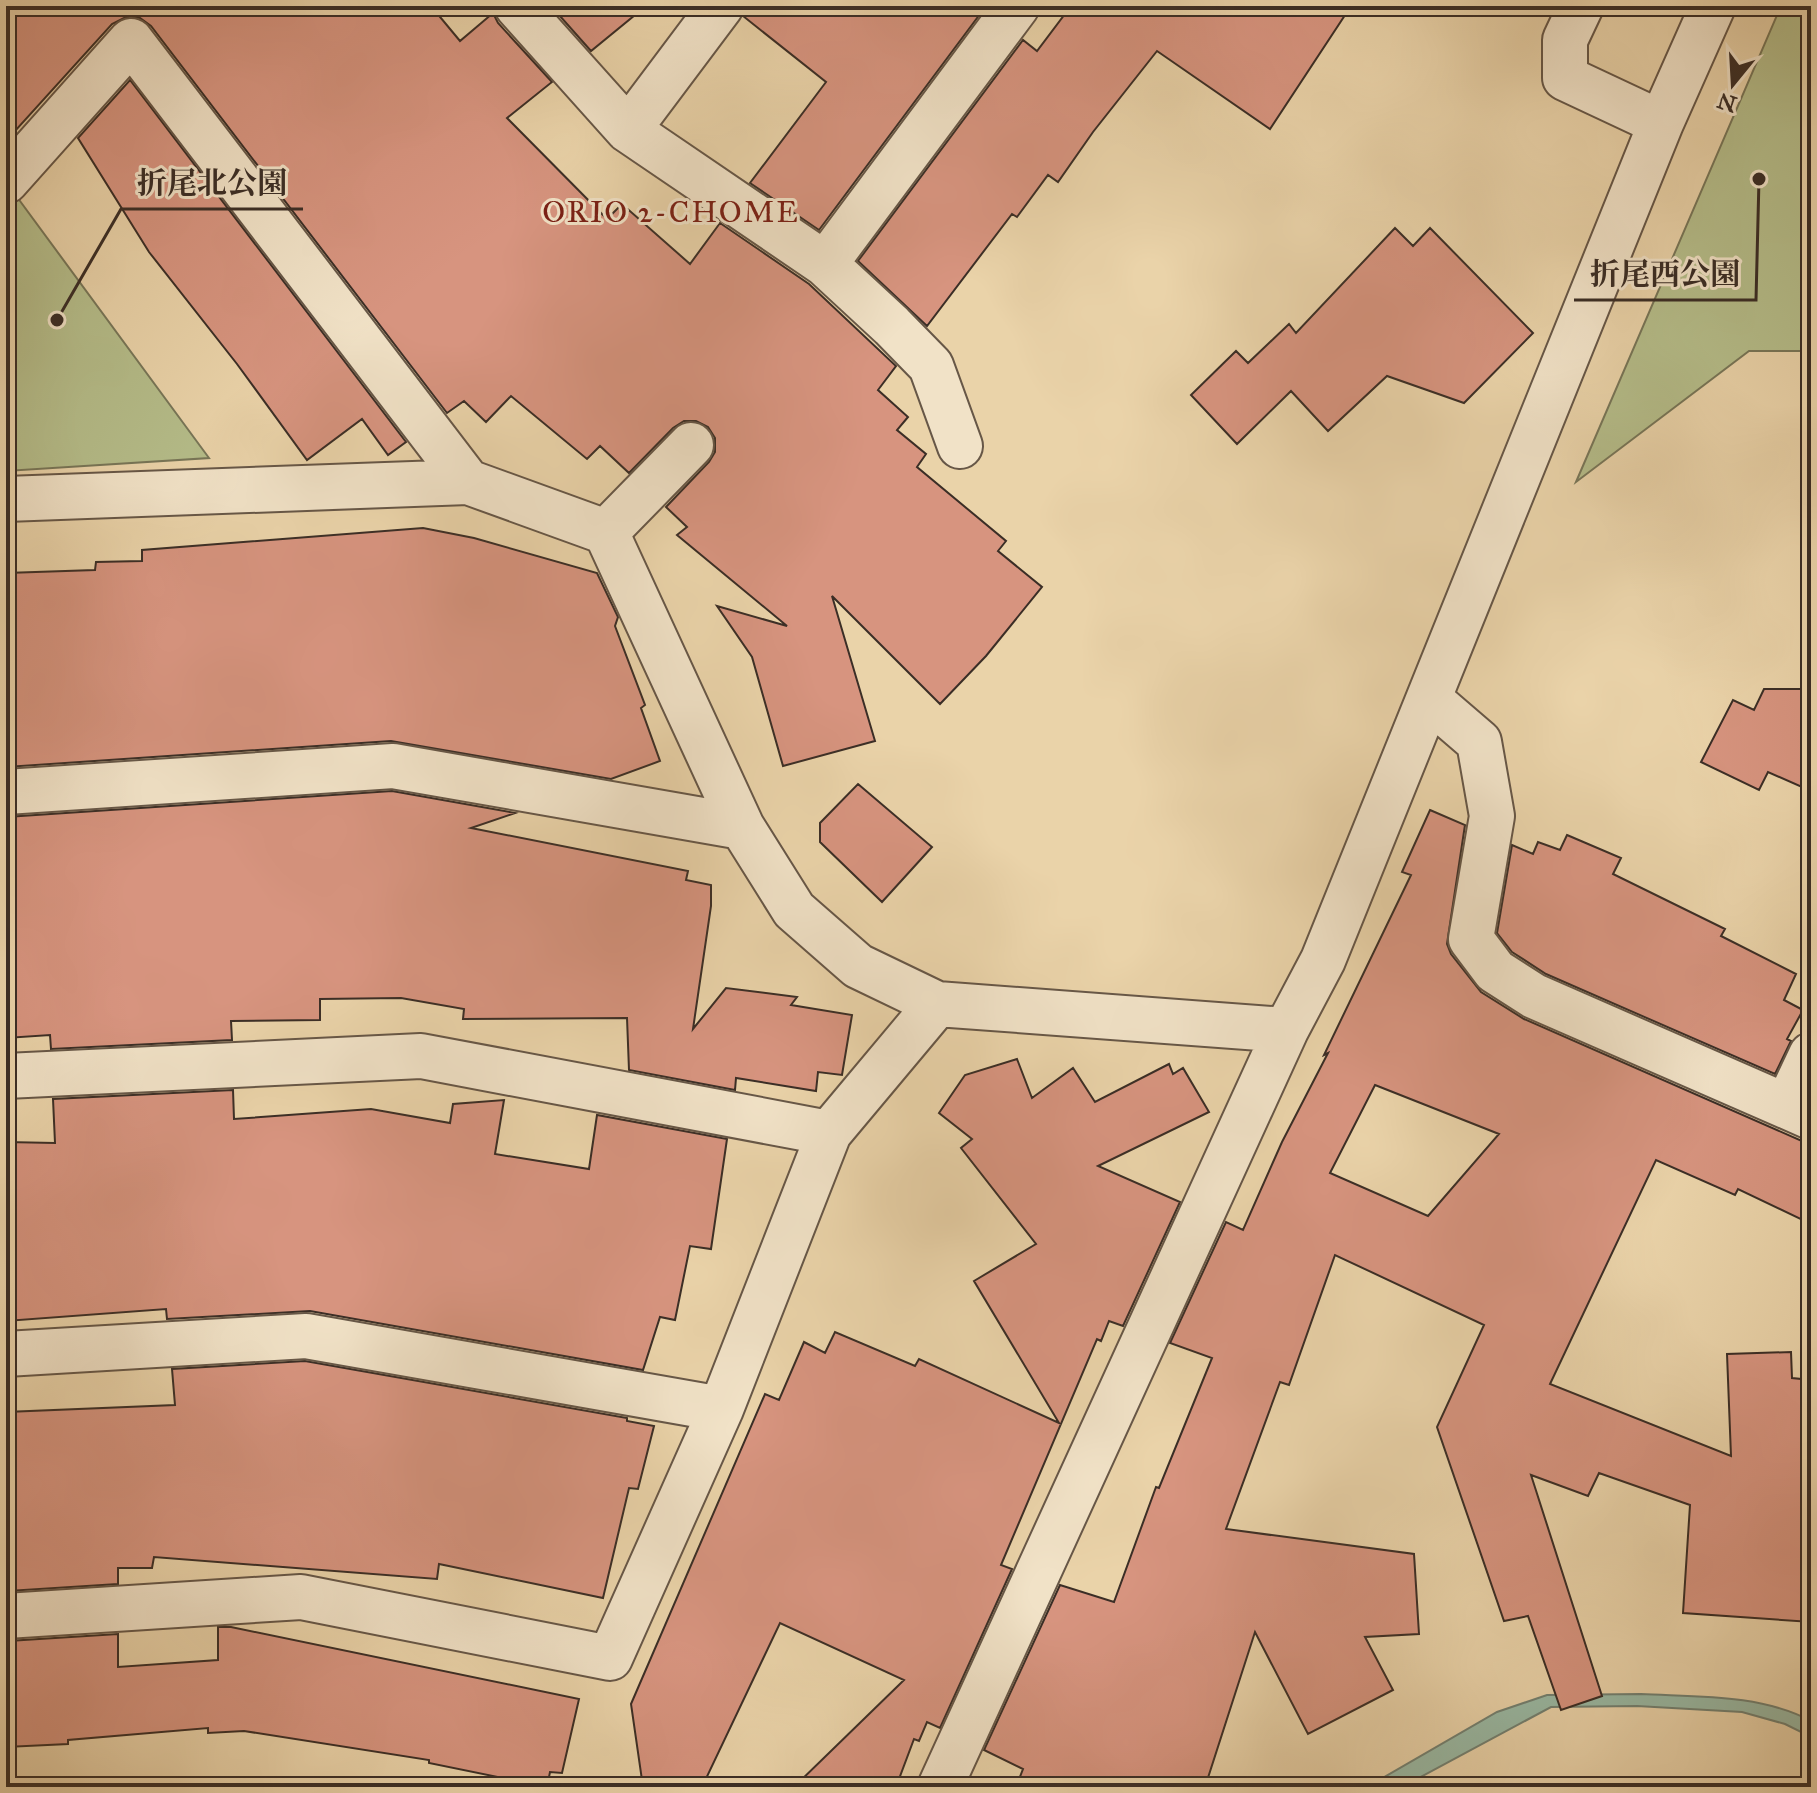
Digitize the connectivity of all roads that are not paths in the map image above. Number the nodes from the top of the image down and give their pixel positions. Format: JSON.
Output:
{"nodes":[{"id":1,"x":517,"y":6,"type":"edge"},
{"id":2,"x":721,"y":6,"type":"edge"},
{"id":3,"x":1017,"y":6,"type":"edge"},
{"id":4,"x":1581,"y":6,"type":"edge"},
{"id":5,"x":1713,"y":6,"type":"edge"},
{"id":6,"x":1661,"y":123,"type":"junction"},
{"id":7,"x":628,"y":130,"type":"junction"},
{"id":8,"x":6,"y":181,"type":"edge"},
{"id":9,"x":825,"y":264,"type":"junction"},
{"id":10,"x":691,"y":445,"type":"dead end"},
{"id":11,"x":960,"y":446,"type":"dead end"},
{"id":12,"x":468,"y":482,"type":"junction"},
{"id":13,"x":6,"y":499,"type":"edge"},
{"id":14,"x":606,"y":532,"type":"junction"},
{"id":15,"x":1429,"y":699,"type":"junction"},
{"id":16,"x":6,"y":792,"type":"edge"},
{"id":17,"x":742,"y":827,"type":"junction"},
{"id":18,"x":937,"y":1004,"type":"junction"},
{"id":19,"x":1286,"y":1030,"type":"junction"},
{"id":20,"x":1811,"y":1055,"type":"edge"},
{"id":21,"x":6,"y":1076,"type":"edge"},
{"id":22,"x":1799,"y":1112,"type":"edge"},
{"id":23,"x":829,"y":1133,"type":"junction"},
{"id":24,"x":6,"y":1354,"type":"edge"},
{"id":25,"x":721,"y":1409,"type":"junction"},
{"id":26,"x":6,"y":1616,"type":"edge"},
{"id":27,"x":940,"y":1787,"type":"edge"}],
"edges":[{"from":1,"to":7,"type":"street"},
{"from":2,"to":7,"type":"street"},
{"from":3,"to":9,"type":"street"},
{"from":4,"to":6,"type":"street"},
{"from":5,"to":6,"type":"street"},
{"from":6,"to":15,"type":"street"},
{"from":7,"to":9,"type":"street"},
{"from":8,"to":12,"type":"street"},
{"from":9,"to":11,"type":"street"},
{"from":10,"to":14,"type":"street"},
{"from":12,"to":13,"type":"street"},
{"from":12,"to":14,"type":"street"},
{"from":14,"to":17,"type":"street"},
{"from":15,"to":19,"type":"street"},
{"from":15,"to":22,"type":"street"},
{"from":16,"to":17,"type":"street"},
{"from":17,"to":18,"type":"street"},
{"from":18,"to":19,"type":"street"},
{"from":18,"to":23,"type":"street"},
{"from":19,"to":27,"type":"street"},
{"from":20,"to":22,"type":"street"},
{"from":21,"to":23,"type":"street"},
{"from":23,"to":25,"type":"street"},
{"from":24,"to":25,"type":"street"},
{"from":25,"to":26,"type":"street"}]}
